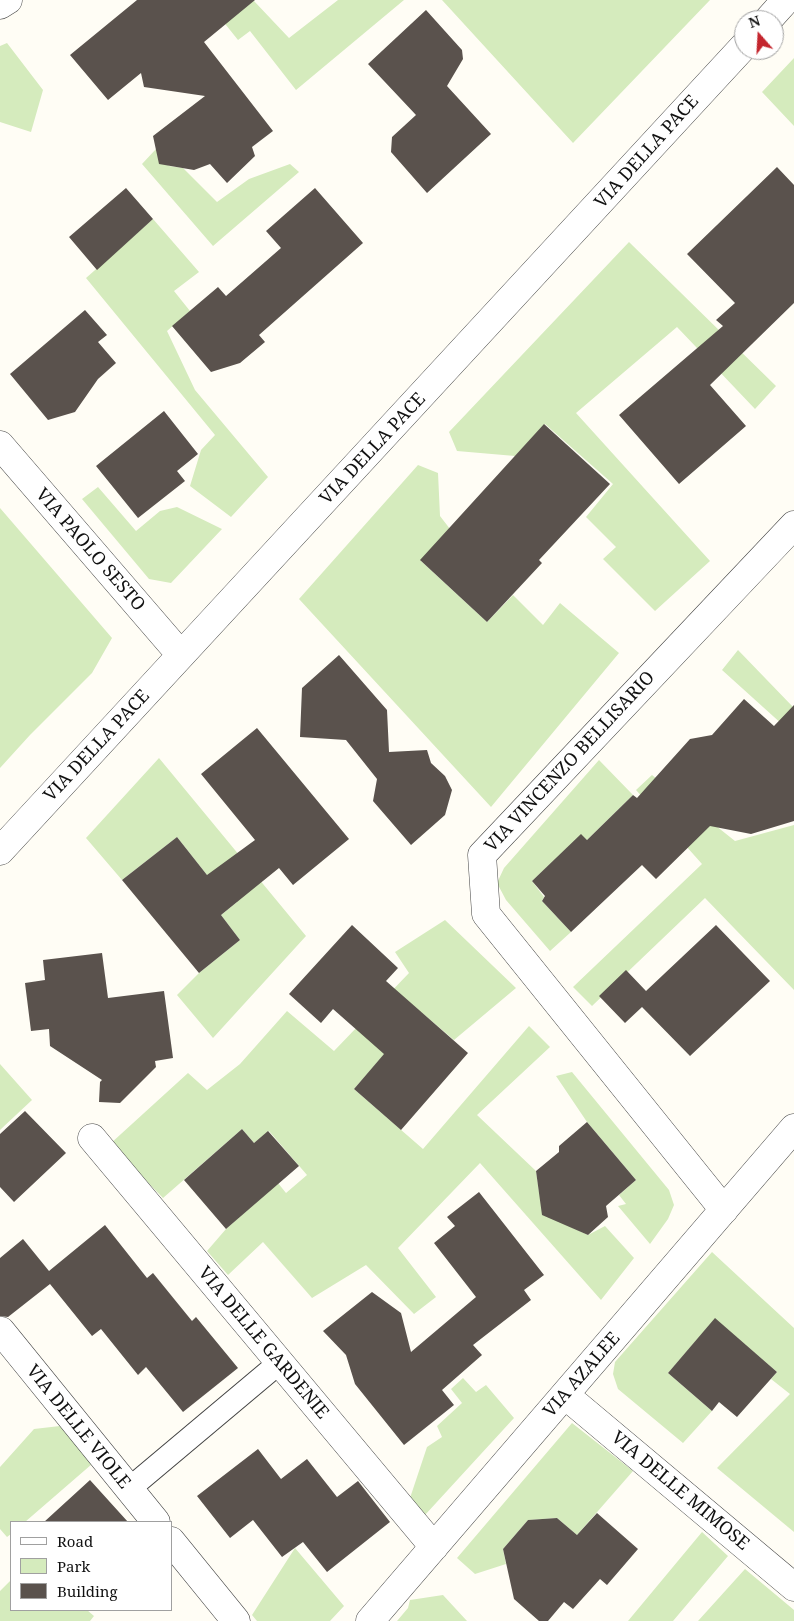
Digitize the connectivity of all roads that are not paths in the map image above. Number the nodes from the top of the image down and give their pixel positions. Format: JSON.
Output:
{"nodes":[{"id":1,"x":8,"y":0,"type":"edge"},
{"id":2,"x":786,"y":0,"type":"edge"},
{"id":3,"x":0,"y":5,"type":"edge"},
{"id":4,"x":777,"y":10,"type":"edge"},
{"id":5,"x":734,"y":57,"type":"edge"},
{"id":6,"x":0,"y":445,"type":"edge"},
{"id":7,"x":794,"y":525,"type":"edge"},
{"id":8,"x":181,"y":656,"type":"junction"},
{"id":9,"x":0,"y":851,"type":"edge"},
{"id":10,"x":794,"y":1128,"type":"edge"},
{"id":11,"x":92,"y":1138,"type":"dead end"},
{"id":12,"x":724,"y":1210,"type":"junction"},
{"id":13,"x":1,"y":1331,"type":"edge"},
{"id":14,"x":279,"y":1362,"type":"junction"},
{"id":15,"x":566,"y":1395,"type":"junction"},
{"id":16,"x":129,"y":1489,"type":"junction"},
{"id":17,"x":155,"y":1521,"type":"edge"},
{"id":18,"x":172,"y":1542,"type":"edge"},
{"id":19,"x":434,"y":1547,"type":"junction"},
{"id":20,"x":794,"y":1587,"type":"edge"},
{"id":21,"x":236,"y":1621,"type":"edge"},
{"id":22,"x":370,"y":1621,"type":"edge"}],
"edges":[{"from":1,"to":3,"type":"street"},
{"from":2,"to":4,"type":"street"},
{"from":5,"to":8,"type":"street","name":"VIA DELLA PACE"},
{"from":6,"to":8,"type":"street","name":"VIA PAOLO SESTO"},
{"from":7,"to":12,"type":"street","name":"VIA VINCENZO BELLISARIO"},
{"from":8,"to":9,"type":"street","name":"VIA DELLA PACE"},
{"from":10,"to":12,"type":"street","name":"VIA AZALEE"},
{"from":11,"to":14,"type":"street","name":"VIA DELLE GARDENIE"},
{"from":12,"to":15,"type":"street","name":"VIA AZALEE"},
{"from":13,"to":16,"type":"street","name":"VIA DELLE VIOLE"},
{"from":14,"to":16,"type":"lane"},
{"from":14,"to":19,"type":"street","name":"VIA DELLE GARDENIE"},
{"from":15,"to":19,"type":"street","name":"VIA AZALEE"},
{"from":15,"to":20,"type":"street","name":"VIA DELLE MIMOSE"},
{"from":16,"to":17,"type":"street","name":"VIA DELLE VIOLE"},
{"from":18,"to":21,"type":"street"},
{"from":19,"to":22,"type":"street","name":"VIA AZALEE"}]}
